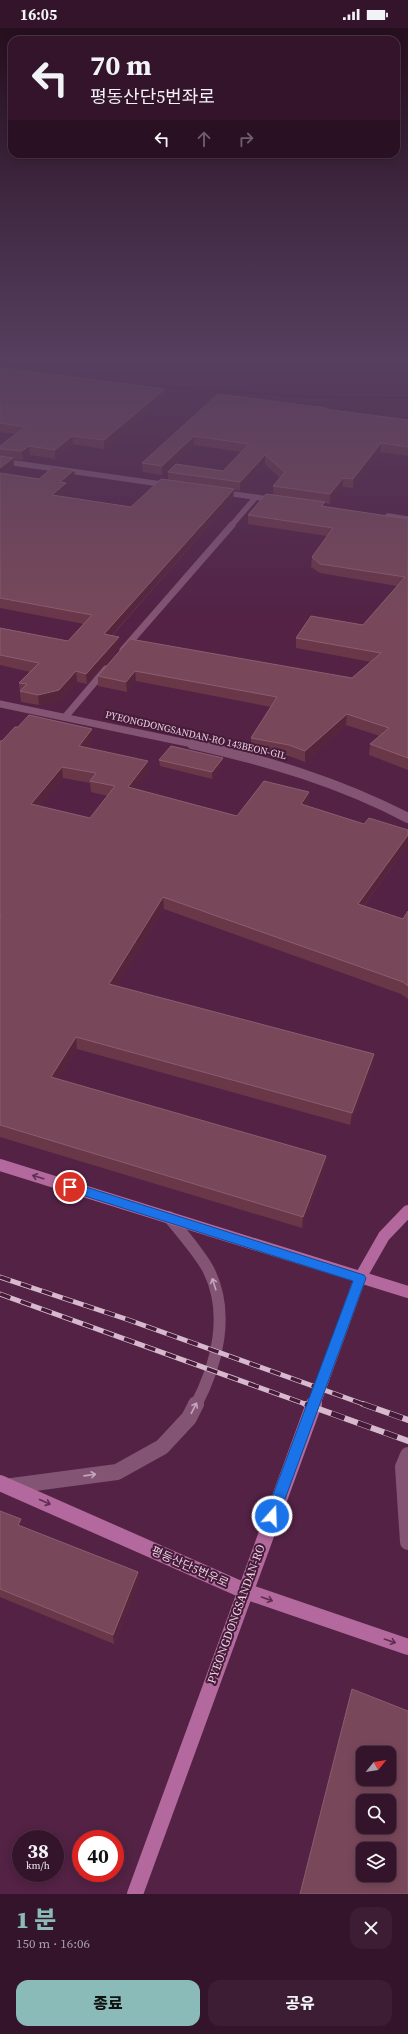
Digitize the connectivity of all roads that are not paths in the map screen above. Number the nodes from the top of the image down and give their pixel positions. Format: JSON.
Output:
{"nodes":[{"id":1,"x":0,"y":461,"type":"edge"},
{"id":2,"x":178,"y":486,"type":"edge"},
{"id":3,"x":210,"y":491,"type":"edge"},
{"id":4,"x":256,"y":497,"type":"junction"},
{"id":5,"x":278,"y":500,"type":"edge"},
{"id":6,"x":383,"y":516,"type":"edge"},
{"id":7,"x":408,"y":519,"type":"edge"},
{"id":8,"x":117,"y":657,"type":"edge"},
{"id":9,"x":112,"y":663,"type":"edge"},
{"id":10,"x":0,"y":704,"type":"edge"},
{"id":11,"x":66,"y":716,"type":"junction"},
{"id":12,"x":408,"y":818,"type":"edge"},
{"id":13,"x":0,"y":1165,"type":"edge"},
{"id":14,"x":408,"y":1211,"type":"edge"},
{"id":15,"x":169,"y":1217,"type":"junction"},
{"id":16,"x":360,"y":1278,"type":"junction"},
{"id":17,"x":408,"y":1292,"type":"edge"},
{"id":18,"x":408,"y":1455,"type":"edge"},
{"id":19,"x":5,"y":1485,"type":"edge"},
{"id":20,"x":408,"y":1542,"type":"edge"},
{"id":21,"x":245,"y":1591,"type":"junction"},
{"id":22,"x":408,"y":1647,"type":"edge"},
{"id":23,"x":135,"y":1894,"type":"edge"}],
"edges":[{"from":1,"to":2,"type":"street"},
{"from":3,"to":4,"type":"street"},
{"from":4,"to":5,"type":"street"},
{"from":4,"to":8,"type":"street"},
{"from":6,"to":7,"type":"street"},
{"from":9,"to":11,"type":"street"},
{"from":10,"to":11,"type":"street","name":"PYEONGDONGSANDAN-RO 143BEON-GIL"},
{"from":11,"to":12,"type":"street","name":"PYEONGDONGSANDAN-RO 143BEON-GIL"},
{"from":15,"to":13,"type":"street","one_way":true},
{"from":14,"to":16,"type":"street","name":"PYEONGDONGSANDAN-RO"},
{"from":15,"to":16,"type":"street"},
{"from":19,"to":15,"type":"street","one_way":true},
{"from":16,"to":17,"type":"street"},
{"from":16,"to":21,"type":"street","name":"PYEONGDONGSANDAN-RO"},
{"from":18,"to":20,"type":"street"},
{"from":19,"to":21,"type":"street","name":"평동산단5번우로","one_way":true},
{"from":21,"to":22,"type":"street","name":"평동산단5번우로","one_way":true},
{"from":21,"to":23,"type":"street","name":"PYEONGDONGSANDAN-RO"}]}
